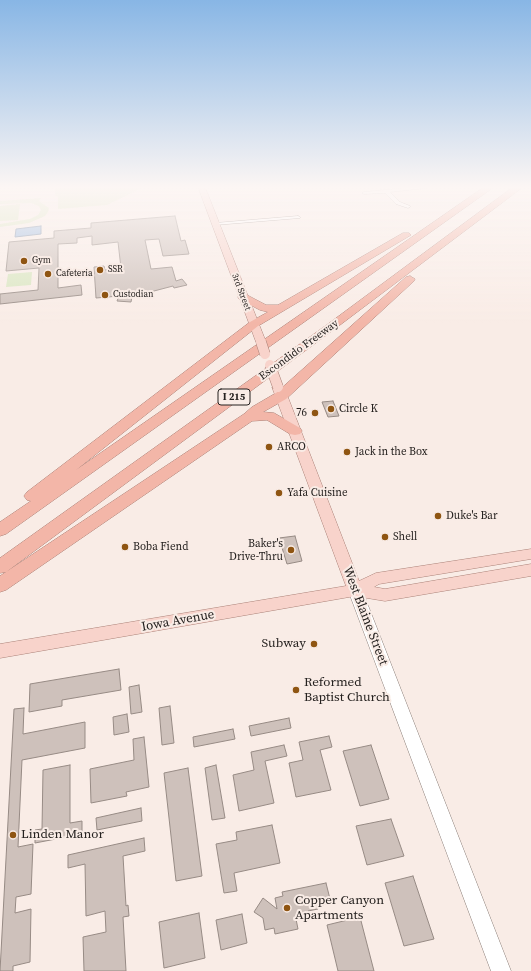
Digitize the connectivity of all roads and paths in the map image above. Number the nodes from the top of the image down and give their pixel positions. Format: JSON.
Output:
{"nodes":[{"id":1,"x":218,"y":232,"type":"edge"},
{"id":2,"x":409,"y":232,"type":"edge"},
{"id":3,"x":426,"y":232,"type":"edge"},
{"id":4,"x":458,"y":232,"type":"edge"},
{"id":5,"x":460,"y":232,"type":"edge"},
{"id":6,"x":243,"y":297,"type":"junction"},
{"id":7,"x":282,"y":307,"type":"junction"},
{"id":8,"x":255,"y":326,"type":"junction"},
{"id":9,"x":280,"y":391,"type":"junction"},
{"id":10,"x":249,"y":417,"type":"junction"},
{"id":11,"x":295,"y":432,"type":"junction"},
{"id":12,"x":0,"y":522,"type":"edge"},
{"id":13,"x":0,"y":530,"type":"edge"},
{"id":14,"x":531,"y":554,"type":"edge"},
{"id":15,"x":0,"y":567,"type":"edge"},
{"id":16,"x":531,"y":570,"type":"edge"},
{"id":17,"x":0,"y":585,"type":"edge"},
{"id":18,"x":355,"y":590,"type":"junction"},
{"id":19,"x":0,"y":651,"type":"edge"},
{"id":20,"x":501,"y":971,"type":"edge"}],
"edges":[{"from":1,"to":6,"type":"main road","name":"3rd Street"},
{"from":2,"to":7,"type":"highway"},
{"from":3,"to":13,"type":"highway","number":"I 215"},
{"from":4,"to":15,"type":"highway","name":"Escondido Freeway","number":"I 215"},
{"from":5,"to":9,"type":"highway"},
{"from":6,"to":7,"type":"highway"},
{"from":6,"to":8,"type":"main road","name":"3rd Street"},
{"from":7,"to":8,"type":"highway"},
{"from":8,"to":9,"type":"main road","name":"3rd Street","bridge":true},
{"from":8,"to":12,"type":"highway"},
{"from":9,"to":10,"type":"highway"},
{"from":9,"to":11,"type":"main road","name":"West Blaine Street"},
{"from":10,"to":11,"type":"highway"},
{"from":10,"to":17,"type":"highway"},
{"from":11,"to":18,"type":"main road","name":"West Blaine Street"},
{"from":14,"to":18,"type":"main road","name":"Iowa Avenue"},
{"from":16,"to":18,"type":"main road","name":"Iowa Avenue"},
{"from":18,"to":19,"type":"main road","name":"Iowa Avenue"},
{"from":18,"to":20,"type":"main road","name":"West Blaine Street"}]}
